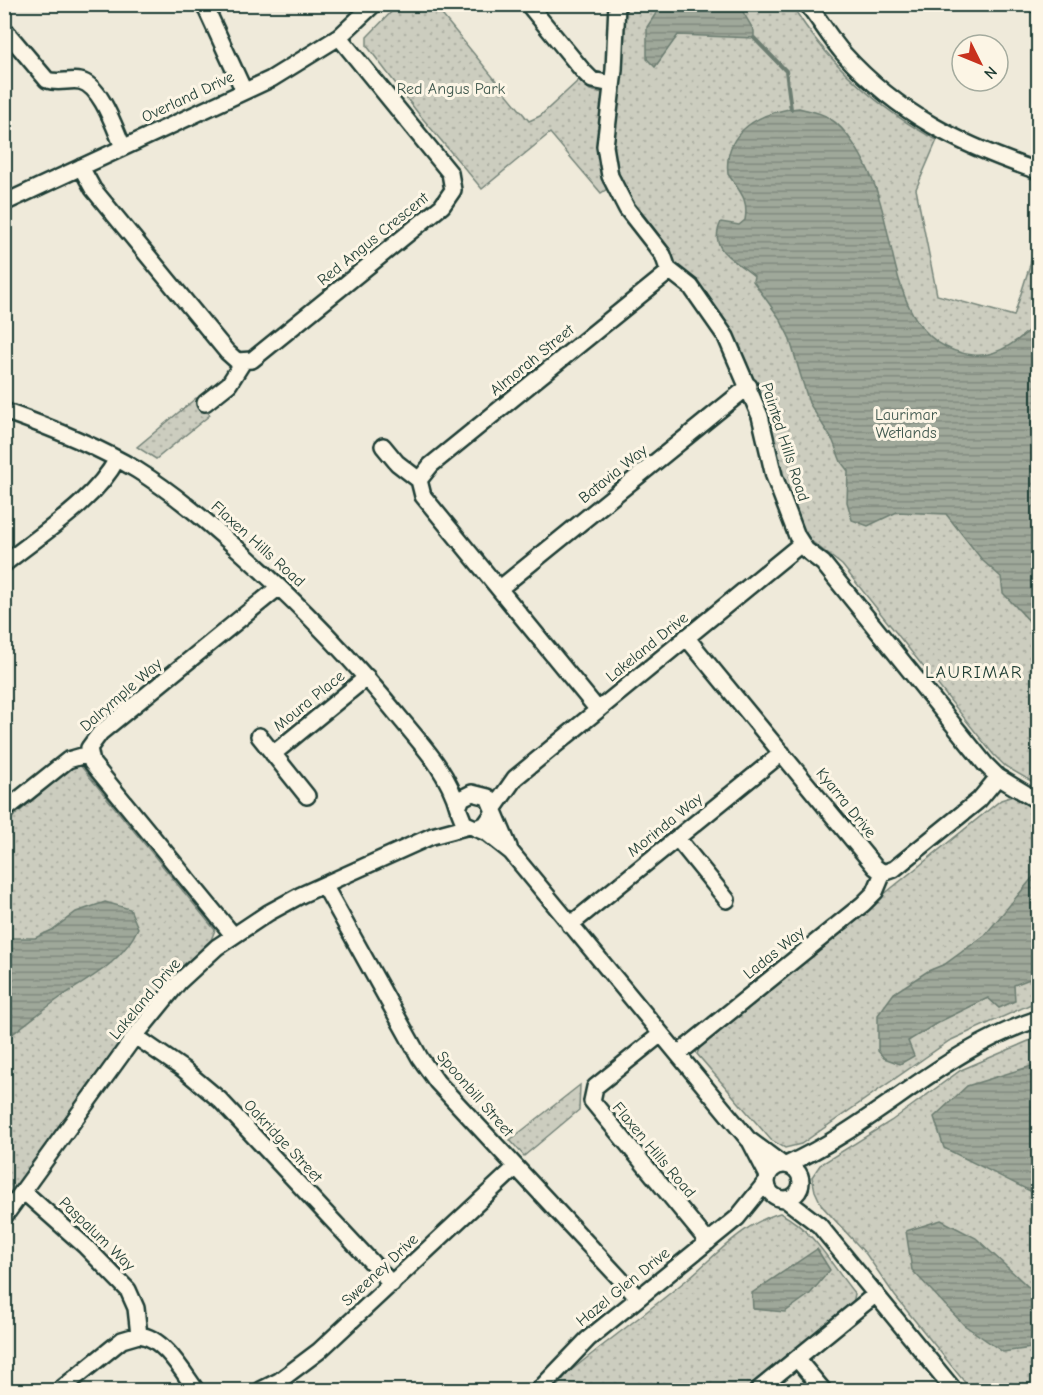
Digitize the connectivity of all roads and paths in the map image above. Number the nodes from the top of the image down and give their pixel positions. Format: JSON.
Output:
{"nodes":[{"id":1,"x":204,"y":4,"type":"edge"},
{"id":2,"x":374,"y":4,"type":"edge"},
{"id":3,"x":528,"y":4,"type":"edge"},
{"id":4,"x":617,"y":4,"type":"edge"},
{"id":5,"x":807,"y":4,"type":"edge"},
{"id":6,"x":4,"y":29,"type":"edge"},
{"id":7,"x":339,"y":37,"type":"junction"},
{"id":8,"x":612,"y":84,"type":"junction"},
{"id":9,"x":244,"y":92,"type":"junction"},
{"id":10,"x":123,"y":147,"type":"junction"},
{"id":11,"x":81,"y":167,"type":"junction"},
{"id":12,"x":1038,"y":171,"type":"edge"},
{"id":13,"x":4,"y":203,"type":"edge"},
{"id":14,"x":670,"y":271,"type":"junction"},
{"id":15,"x":243,"y":362,"type":"junction"},
{"id":16,"x":749,"y":386,"type":"junction"},
{"id":17,"x":206,"y":403,"type":"dead end"},
{"id":18,"x":4,"y":411,"type":"edge"},
{"id":19,"x":383,"y":446,"type":"dead end"},
{"id":20,"x":117,"y":459,"type":"junction"},
{"id":21,"x":419,"y":480,"type":"junction"},
{"id":22,"x":801,"y":544,"type":"junction"},
{"id":23,"x":4,"y":564,"type":"edge"},
{"id":24,"x":279,"y":587,"type":"junction"},
{"id":25,"x":499,"y":589,"type":"junction"},
{"id":26,"x":686,"y":637,"type":"junction"},
{"id":27,"x":367,"y":677,"type":"junction"},
{"id":28,"x":598,"y":710,"type":"junction"},
{"id":29,"x":259,"y":736,"type":"dead end"},
{"id":30,"x":782,"y":753,"type":"junction"},
{"id":31,"x":89,"y":754,"type":"junction"},
{"id":32,"x":273,"y":754,"type":"junction"},
{"id":33,"x":440,"y":767,"type":"junction"},
{"id":34,"x":998,"y":777,"type":"junction"},
{"id":35,"x":515,"y":778,"type":"junction"},
{"id":36,"x":480,"y":793,"type":"junction"},
{"id":37,"x":307,"y":796,"type":"dead end"},
{"id":38,"x":1038,"y":801,"type":"edge"},
{"id":39,"x":458,"y":810,"type":"junction"},
{"id":40,"x":494,"y":810,"type":"junction"},
{"id":41,"x":4,"y":811,"type":"edge"},
{"id":42,"x":472,"y":827,"type":"junction"},
{"id":43,"x":432,"y":836,"type":"junction"},
{"id":44,"x":677,"y":838,"type":"junction"},
{"id":45,"x":511,"y":852,"type":"junction"},
{"id":46,"x":883,"y":873,"type":"junction"},
{"id":47,"x":324,"y":885,"type":"junction"},
{"id":48,"x":727,"y":900,"type":"dead end"},
{"id":49,"x":570,"y":926,"type":"junction"},
{"id":50,"x":233,"y":935,"type":"junction"},
{"id":51,"x":1038,"y":1019,"type":"edge"},
{"id":52,"x":661,"y":1034,"type":"junction"},
{"id":53,"x":135,"y":1036,"type":"junction"},
{"id":54,"x":678,"y":1054,"type":"junction"},
{"id":55,"x":748,"y":1139,"type":"junction"},
{"id":56,"x":830,"y":1143,"type":"junction"},
{"id":57,"x":784,"y":1165,"type":"junction"},
{"id":58,"x":516,"y":1167,"type":"junction"},
{"id":59,"x":767,"y":1179,"type":"junction"},
{"id":60,"x":801,"y":1184,"type":"junction"},
{"id":61,"x":23,"y":1191,"type":"junction"},
{"id":62,"x":783,"y":1199,"type":"junction"},
{"id":63,"x":4,"y":1217,"type":"edge"},
{"id":64,"x":737,"y":1218,"type":"junction"},
{"id":65,"x":823,"y":1230,"type":"junction"},
{"id":66,"x":708,"y":1242,"type":"junction"},
{"id":67,"x":392,"y":1284,"type":"junction"},
{"id":68,"x":876,"y":1294,"type":"junction"},
{"id":69,"x":638,"y":1298,"type":"junction"},
{"id":70,"x":139,"y":1335,"type":"junction"},
{"id":71,"x":797,"y":1359,"type":"junction"},
{"id":72,"x":60,"y":1390,"type":"edge"},
{"id":73,"x":196,"y":1390,"type":"edge"},
{"id":74,"x":261,"y":1390,"type":"edge"},
{"id":75,"x":539,"y":1390,"type":"edge"},
{"id":76,"x":758,"y":1390,"type":"edge"},
{"id":77,"x":823,"y":1390,"type":"edge"},
{"id":78,"x":954,"y":1390,"type":"edge"}],
"edges":[{"from":1,"to":9,"type":"street"},
{"from":2,"to":7,"type":"street","name":"Overland Drive"},
{"from":3,"to":8,"type":"street"},
{"from":4,"to":8,"type":"street","name":"Painted Hills Road"},
{"from":5,"to":12,"type":"street"},
{"from":6,"to":10,"type":"street"},
{"from":7,"to":9,"type":"street","name":"Overland Drive"},
{"from":7,"to":15,"type":"street","name":"Red Angus Crescent"},
{"from":8,"to":14,"type":"street","name":"Painted Hills Road"},
{"from":9,"to":10,"type":"street","name":"Overland Drive"},
{"from":10,"to":11,"type":"street","name":"Overland Drive"},
{"from":11,"to":13,"type":"street","name":"Overland Drive"},
{"from":11,"to":15,"type":"street"},
{"from":14,"to":16,"type":"street","name":"Painted Hills Road"},
{"from":14,"to":21,"type":"street","name":"Almorah Street"},
{"from":15,"to":17,"type":"street","name":"Red Angus Crescent"},
{"from":16,"to":22,"type":"street","name":"Painted Hills Road"},
{"from":16,"to":25,"type":"street","name":"Batavia Way"},
{"from":18,"to":20,"type":"street","name":"Flaxen Hills Road"},
{"from":19,"to":21,"type":"street"},
{"from":20,"to":23,"type":"street"},
{"from":20,"to":24,"type":"street","name":"Flaxen Hills Road"},
{"from":21,"to":25,"type":"street"},
{"from":22,"to":26,"type":"street","name":"Lakeland Drive"},
{"from":22,"to":34,"type":"street","name":"Painted Hills Road"},
{"from":24,"to":27,"type":"street","name":"Flaxen Hills Road"},
{"from":24,"to":31,"type":"street","name":"Dalrymple Way"},
{"from":25,"to":28,"type":"street"},
{"from":26,"to":28,"type":"street","name":"Lakeland Drive"},
{"from":26,"to":30,"type":"street","name":"Kyarra Drive"},
{"from":27,"to":32,"type":"street","name":"Moura Place"},
{"from":27,"to":33,"type":"street","name":"Flaxen Hills Road"},
{"from":28,"to":35,"type":"street","name":"Lakeland Drive"},
{"from":29,"to":32,"type":"street","name":"Moura Place"},
{"from":30,"to":44,"type":"street","name":"Morinda Way"},
{"from":30,"to":46,"type":"street","name":"Kyarra Drive"},
{"from":31,"to":41,"type":"street"},
{"from":31,"to":50,"type":"street","name":"Dalrymple Way"},
{"from":32,"to":37,"type":"street","name":"Moura Place"},
{"from":33,"to":36,"type":"street","name":"Flaxen Hills Road"},
{"from":33,"to":39,"type":"street","name":"Flaxen Hills Road"},
{"from":34,"to":38,"type":"street","name":"Painted Hills Road"},
{"from":34,"to":46,"type":"street"},
{"from":35,"to":36,"type":"street","name":"Lakeland Drive"},
{"from":35,"to":40,"type":"street","name":"Lakeland Drive"},
{"from":36,"to":39,"type":"street"},
{"from":36,"to":40,"type":"street"},
{"from":39,"to":42,"type":"street"},
{"from":39,"to":43,"type":"street","name":"Lakeland Drive"},
{"from":40,"to":42,"type":"street"},
{"from":40,"to":45,"type":"street"},
{"from":42,"to":43,"type":"street","name":"Lakeland Drive"},
{"from":42,"to":45,"type":"street"},
{"from":43,"to":47,"type":"street","name":"Lakeland Drive"},
{"from":44,"to":48,"type":"street"},
{"from":44,"to":49,"type":"street","name":"Morinda Way"},
{"from":45,"to":49,"type":"street"},
{"from":46,"to":54,"type":"street","name":"Ladas Way"},
{"from":47,"to":50,"type":"street","name":"Lakeland Drive"},
{"from":47,"to":58,"type":"street","name":"Spoonbill Street"},
{"from":49,"to":52,"type":"street"},
{"from":50,"to":53,"type":"street","name":"Lakeland Drive"},
{"from":51,"to":56,"type":"street"},
{"from":52,"to":54,"type":"street"},
{"from":52,"to":66,"type":"street","name":"Flaxen Hills Road"},
{"from":53,"to":61,"type":"street","name":"Lakeland Drive"},
{"from":53,"to":67,"type":"street","name":"Oakridge Street"},
{"from":54,"to":55,"type":"street"},
{"from":55,"to":57,"type":"street"},
{"from":55,"to":59,"type":"street"},
{"from":56,"to":57,"type":"street"},
{"from":56,"to":60,"type":"street"},
{"from":57,"to":59,"type":"street"},
{"from":57,"to":60,"type":"street"},
{"from":58,"to":67,"type":"street","name":"Sweeney Drive"},
{"from":58,"to":69,"type":"street","name":"Spoonbill Street"},
{"from":59,"to":62,"type":"street"},
{"from":59,"to":64,"type":"street","name":"Hazel Glen Drive"},
{"from":60,"to":62,"type":"street"},
{"from":60,"to":65,"type":"street"},
{"from":61,"to":63,"type":"street","name":"Lakeland Drive"},
{"from":61,"to":70,"type":"street","name":"Paspalum Way"},
{"from":62,"to":64,"type":"street","name":"Hazel Glen Drive"},
{"from":62,"to":65,"type":"street"},
{"from":64,"to":66,"type":"street","name":"Hazel Glen Drive"},
{"from":65,"to":68,"type":"street"},
{"from":66,"to":69,"type":"street","name":"Hazel Glen Drive"},
{"from":67,"to":74,"type":"street","name":"Sweeney Drive"},
{"from":68,"to":71,"type":"street"},
{"from":68,"to":78,"type":"street"},
{"from":69,"to":75,"type":"street","name":"Hazel Glen Drive"},
{"from":70,"to":72,"type":"street"},
{"from":70,"to":73,"type":"street"},
{"from":71,"to":76,"type":"street"},
{"from":71,"to":77,"type":"street"}]}
